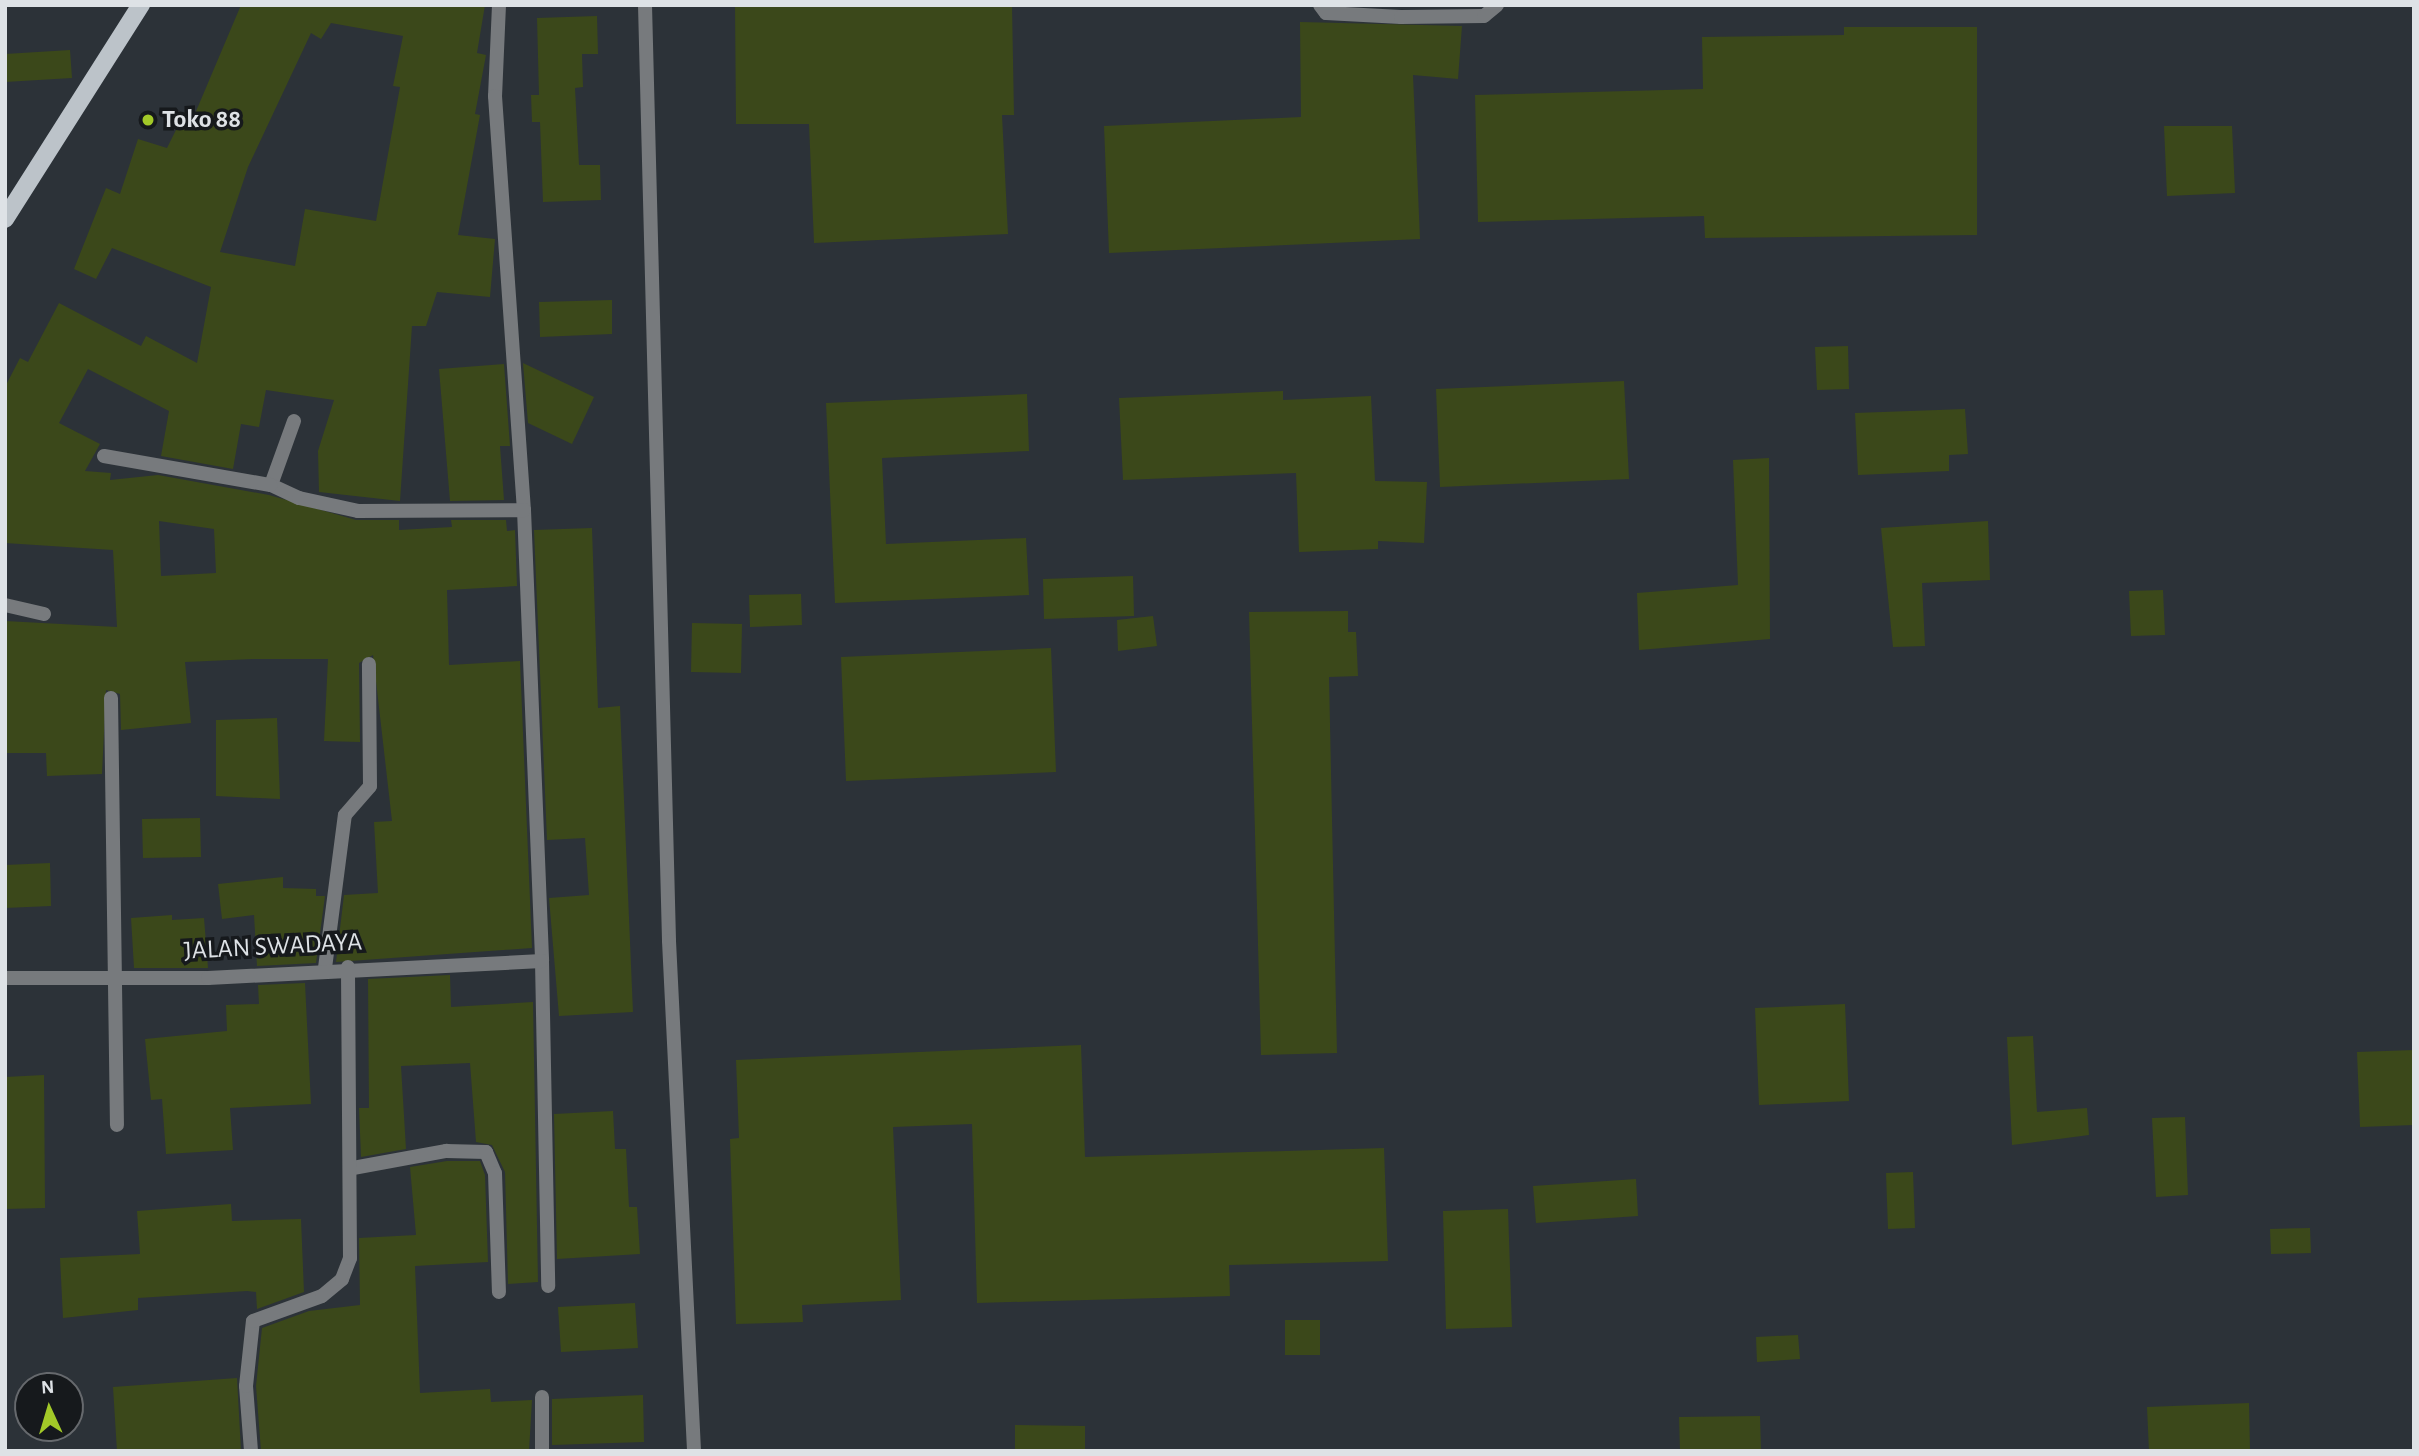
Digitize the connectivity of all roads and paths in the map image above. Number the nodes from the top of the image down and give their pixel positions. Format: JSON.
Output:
{"nodes":[{"id":1,"x":141,"y":5,"type":"edge"},
{"id":2,"x":499,"y":5,"type":"edge"},
{"id":3,"x":645,"y":5,"type":"edge"},
{"id":4,"x":1320,"y":5,"type":"edge"},
{"id":5,"x":1497,"y":5,"type":"edge"},
{"id":6,"x":5,"y":219,"type":"edge"},
{"id":7,"x":294,"y":421,"type":"dead end"},
{"id":8,"x":104,"y":456,"type":"dead end"},
{"id":9,"x":271,"y":485,"type":"junction"},
{"id":10,"x":524,"y":510,"type":"junction"},
{"id":11,"x":5,"y":604,"type":"edge"},
{"id":12,"x":44,"y":614,"type":"dead end"},
{"id":13,"x":369,"y":664,"type":"dead end"},
{"id":14,"x":111,"y":698,"type":"dead end"},
{"id":15,"x":542,"y":961,"type":"junction"},
{"id":16,"x":348,"y":967,"type":"junction"},
{"id":17,"x":325,"y":968,"type":"junction"},
{"id":18,"x":113,"y":975,"type":"junction"},
{"id":19,"x":5,"y":978,"type":"edge"},
{"id":20,"x":117,"y":1125,"type":"dead end"},
{"id":21,"x":353,"y":1168,"type":"junction"},
{"id":22,"x":548,"y":1286,"type":"dead end"},
{"id":23,"x":499,"y":1292,"type":"dead end"},
{"id":24,"x":542,"y":1397,"type":"dead end"},
{"id":25,"x":250,"y":1451,"type":"edge"},
{"id":26,"x":542,"y":1451,"type":"edge"},
{"id":27,"x":694,"y":1451,"type":"edge"}],
"edges":[{"from":1,"to":6,"type":"main road"},
{"from":2,"to":10,"type":"street"},
{"from":3,"to":27,"type":"street"},
{"from":4,"to":5,"type":"street"},
{"from":7,"to":9,"type":"street"},
{"from":8,"to":9,"type":"street"},
{"from":9,"to":10,"type":"street"},
{"from":10,"to":15,"type":"street"},
{"from":11,"to":12,"type":"street"},
{"from":13,"to":17,"type":"street"},
{"from":14,"to":18,"type":"street"},
{"from":15,"to":16,"type":"street","name":"JALAN SWADAYA"},
{"from":15,"to":22,"type":"street"},
{"from":16,"to":17,"type":"street","name":"JALAN SWADAYA"},
{"from":16,"to":21,"type":"street"},
{"from":17,"to":18,"type":"street","name":"JALAN SWADAYA"},
{"from":18,"to":19,"type":"street","name":"JALAN SWADAYA"},
{"from":18,"to":20,"type":"street"},
{"from":21,"to":23,"type":"street"},
{"from":21,"to":25,"type":"street"},
{"from":24,"to":26,"type":"street"}]}
